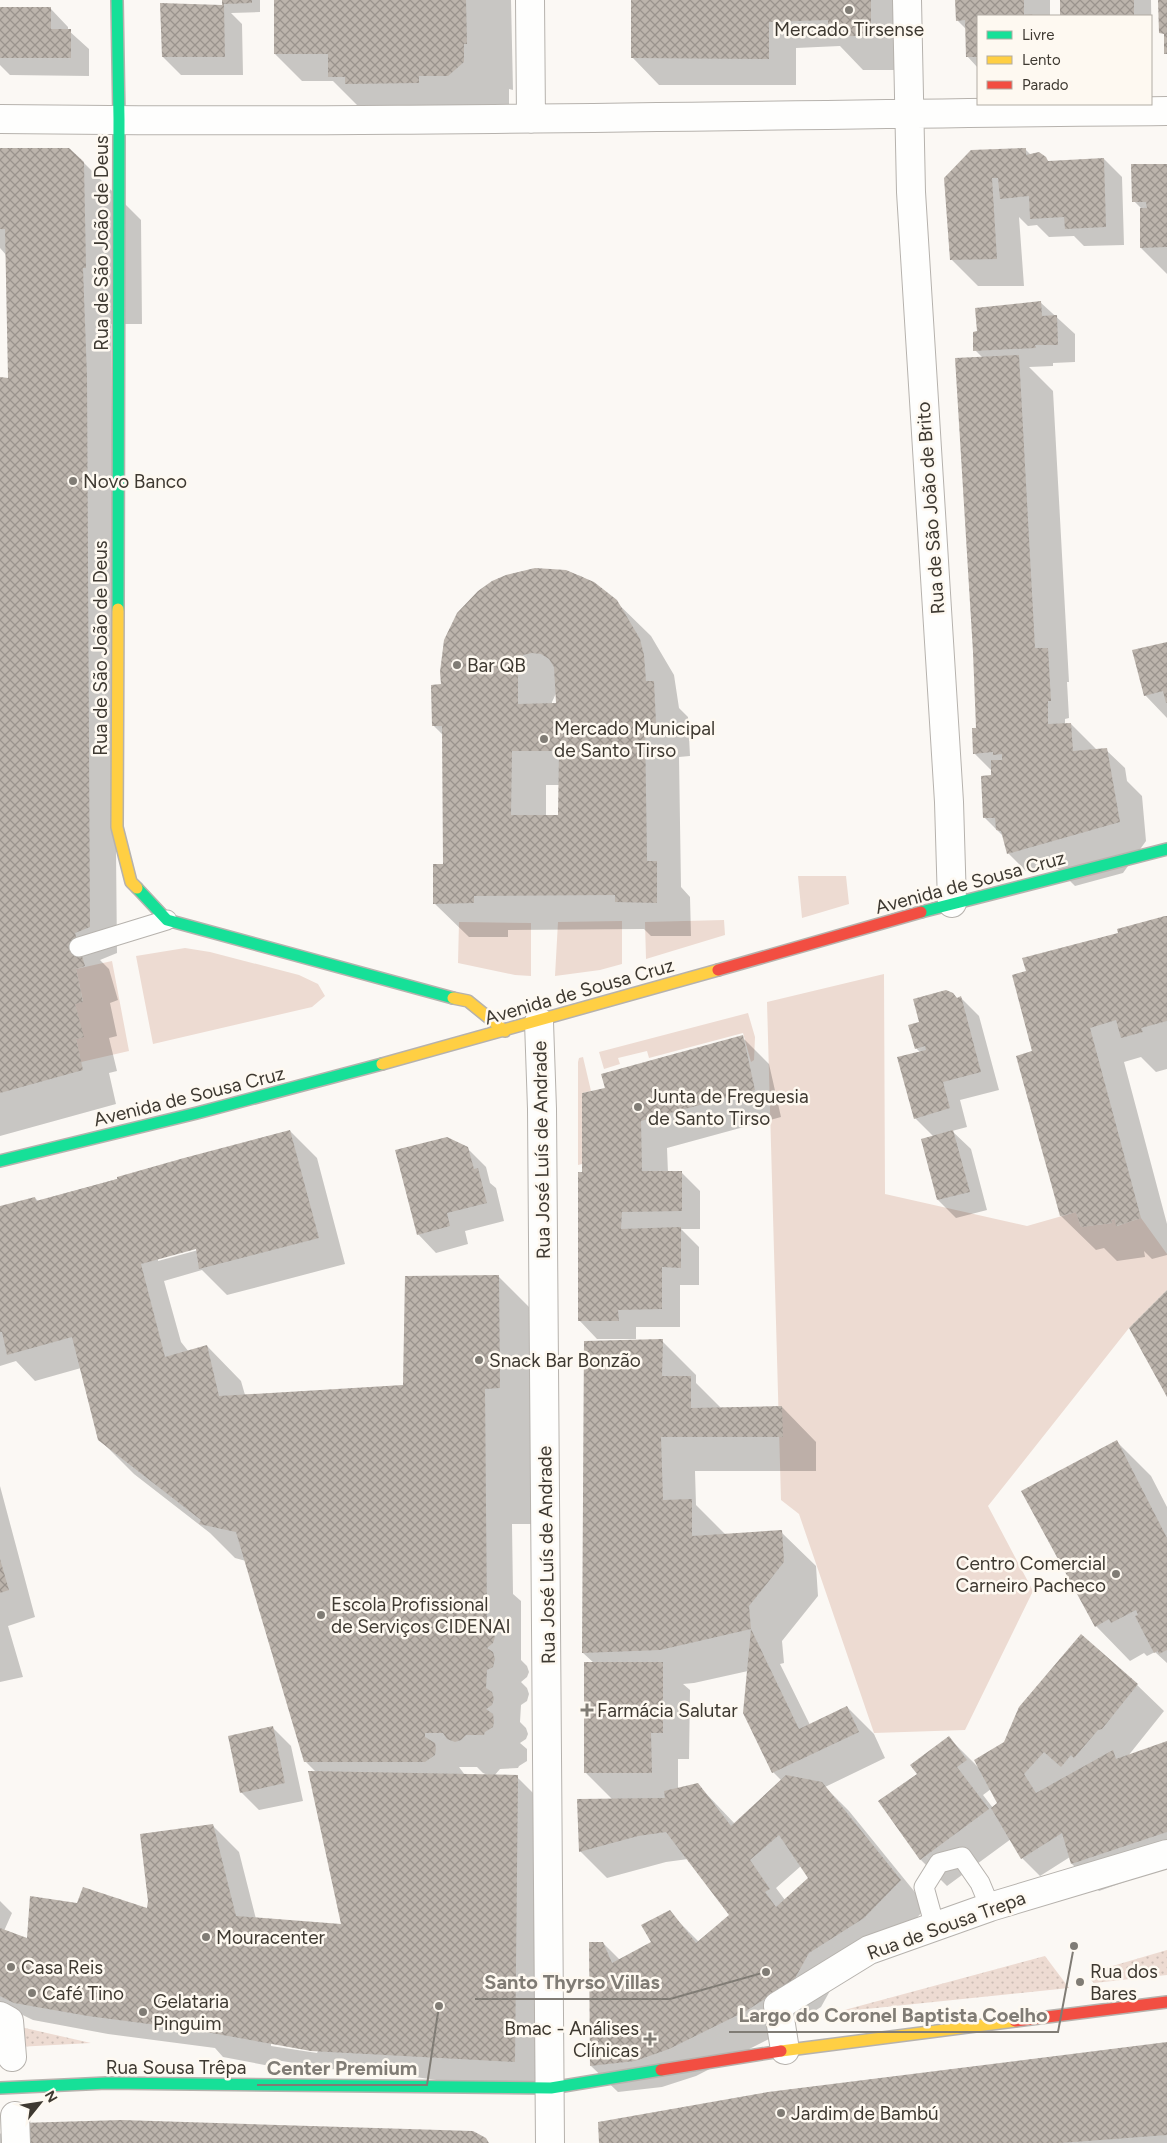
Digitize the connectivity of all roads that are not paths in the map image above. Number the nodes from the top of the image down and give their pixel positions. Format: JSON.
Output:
{"nodes":[{"id":1,"x":117,"y":0,"type":"edge"},
{"id":2,"x":530,"y":0,"type":"edge"},
{"id":3,"x":907,"y":0,"type":"edge"},
{"id":4,"x":1167,"y":111,"type":"edge"},
{"id":5,"x":909,"y":113,"type":"junction"},
{"id":6,"x":0,"y":119,"type":"edge"},
{"id":7,"x":531,"y":119,"type":"junction"},
{"id":8,"x":119,"y":120,"type":"junction"},
{"id":9,"x":1167,"y":849,"type":"edge"},
{"id":10,"x":952,"y":902,"type":"junction"},
{"id":11,"x":168,"y":920,"type":"junction"},
{"id":12,"x":79,"y":947,"type":"dead end"},
{"id":13,"x":539,"y":1022,"type":"junction"},
{"id":14,"x":505,"y":1031,"type":"junction"},
{"id":15,"x":0,"y":1161,"type":"edge"},
{"id":16,"x":1167,"y":1854,"type":"edge"},
{"id":17,"x":990,"y":1907,"type":"junction"},
{"id":18,"x":935,"y":1927,"type":"junction"},
{"id":19,"x":1167,"y":2002,"type":"edge"},
{"id":20,"x":0,"y":2016,"type":"edge"},
{"id":21,"x":785,"y":2050,"type":"junction"},
{"id":22,"x":12,"y":2057,"type":"dead end"},
{"id":23,"x":0,"y":2088,"type":"edge"},
{"id":24,"x":551,"y":2088,"type":"junction"},
{"id":25,"x":15,"y":2116,"type":"dead end"},
{"id":26,"x":16,"y":2143,"type":"edge"},
{"id":27,"x":550,"y":2143,"type":"edge"}],
"edges":[{"from":1,"to":8,"type":"street","name":"Rua de São João de Deus"},
{"from":2,"to":7,"type":"street"},
{"from":3,"to":5,"type":"street","name":"Rua de São João de Brito"},
{"from":4,"to":5,"type":"street"},
{"from":5,"to":7,"type":"street"},
{"from":5,"to":10,"type":"street","name":"Rua de São João de Brito"},
{"from":6,"to":8,"type":"street"},
{"from":7,"to":8,"type":"street"},
{"from":8,"to":11,"type":"street","name":"Rua de São João de Deus"},
{"from":9,"to":10,"type":"street","name":"Avenida de Sousa Cruz"},
{"from":10,"to":13,"type":"street","name":"Avenida de Sousa Cruz"},
{"from":11,"to":12,"type":"lane"},
{"from":11,"to":14,"type":"street"},
{"from":13,"to":14,"type":"street","name":"Avenida de Sousa Cruz"},
{"from":13,"to":24,"type":"street","name":"Rua José Luís de Andrade"},
{"from":14,"to":15,"type":"street","name":"Avenida de Sousa Cruz"},
{"from":16,"to":17,"type":"street","name":"Rua de Sousa Trepa"},
{"from":17,"to":18,"type":"street","name":"Rua de Sousa Trepa"},
{"from":17,"to":18,"type":"lane"},
{"from":18,"to":21,"type":"street","name":"Rua de Sousa Trepa"},
{"from":19,"to":21,"type":"street","name":"Rua Sousa Trêpa"},
{"from":20,"to":22,"type":"street"},
{"from":21,"to":24,"type":"street","name":"Rua Sousa Trêpa"},
{"from":23,"to":24,"type":"street","name":"Rua Sousa Trêpa"},
{"from":24,"to":27,"type":"street","name":"Rua José Luís de Andrade"},
{"from":25,"to":26,"type":"street"}]}
